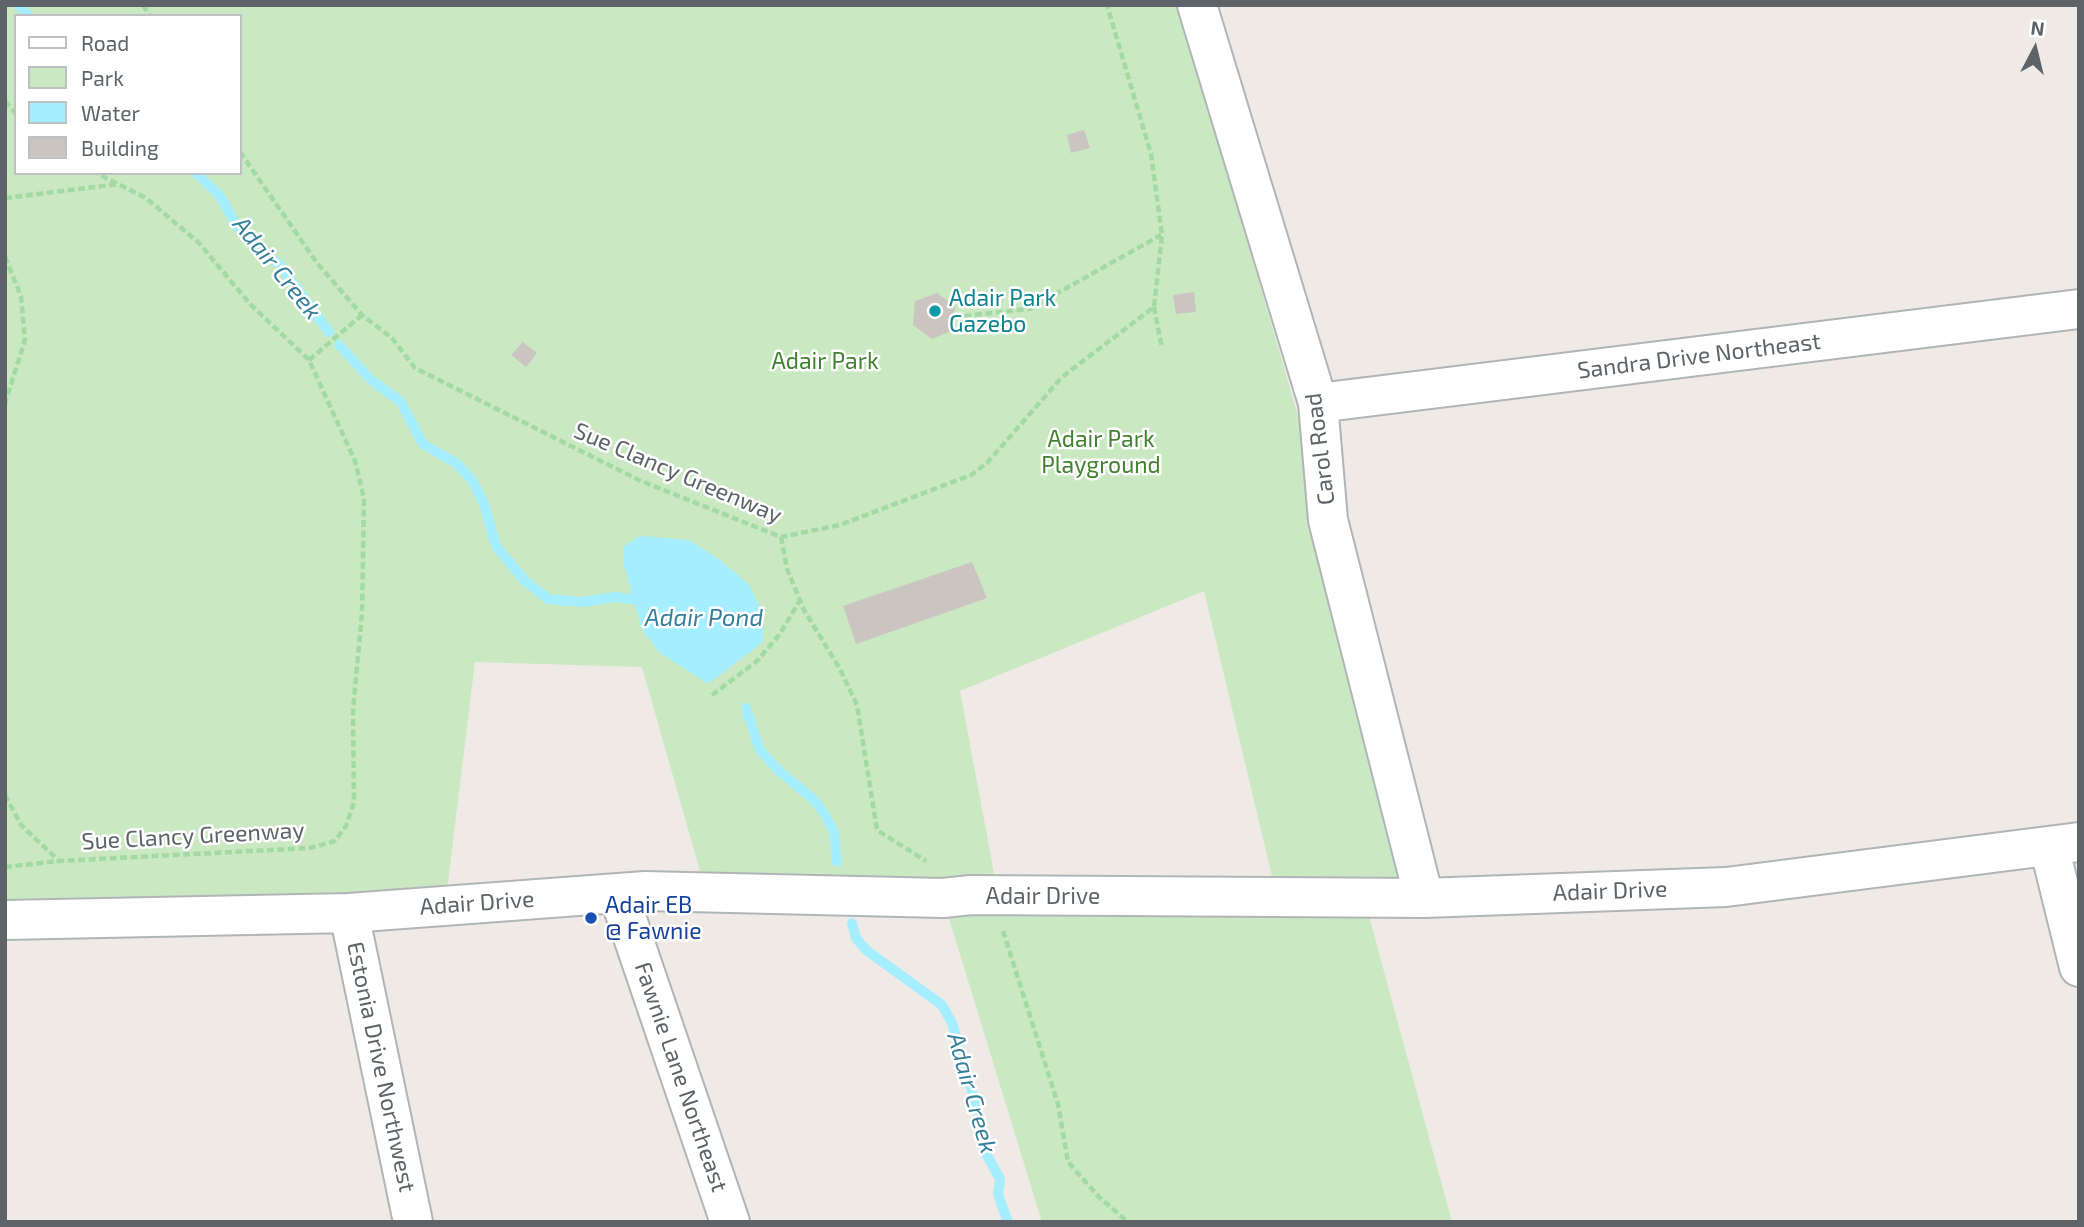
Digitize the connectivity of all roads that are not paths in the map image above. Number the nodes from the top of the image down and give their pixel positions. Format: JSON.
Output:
{"nodes":[{"id":1,"x":1197,"y":5,"type":"edge"},
{"id":2,"x":2079,"y":309,"type":"edge"},
{"id":3,"x":1318,"y":403,"type":"junction"},
{"id":4,"x":2064,"y":844,"type":"edge"},
{"id":5,"x":618,"y":893,"type":"junction"},
{"id":6,"x":1424,"y":898,"type":"junction"},
{"id":7,"x":349,"y":913,"type":"junction"},
{"id":8,"x":5,"y":920,"type":"edge"},
{"id":9,"x":2079,"y":967,"type":"edge"},
{"id":10,"x":413,"y":1222,"type":"edge"},
{"id":11,"x":730,"y":1222,"type":"edge"}],
"edges":[{"from":1,"to":3,"type":"street","name":"Carol Road"},
{"from":2,"to":3,"type":"street","name":"Sandra Drive Northeast"},
{"from":3,"to":6,"type":"street","name":"Carol Road"},
{"from":4,"to":6,"type":"street","name":"Adair Drive"},
{"from":4,"to":9,"type":"street"},
{"from":5,"to":6,"type":"street","name":"Adair Drive"},
{"from":5,"to":7,"type":"street","name":"Adair Drive"},
{"from":5,"to":11,"type":"street","name":"Fawnie Lane Northeast"},
{"from":7,"to":8,"type":"street","name":"Adair Drive"},
{"from":7,"to":10,"type":"street","name":"Estonia Drive Northwest"}]}
